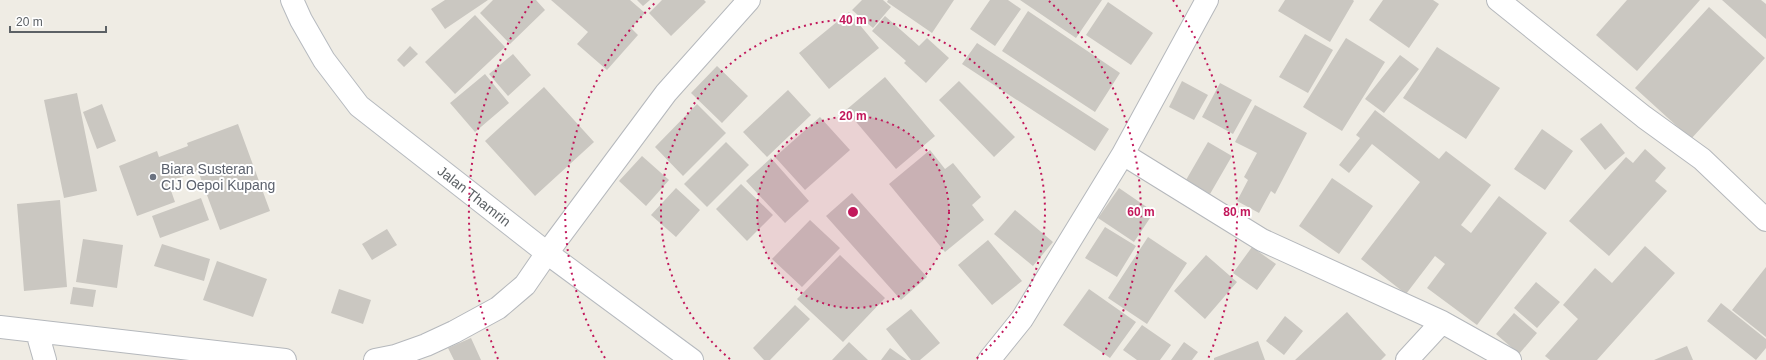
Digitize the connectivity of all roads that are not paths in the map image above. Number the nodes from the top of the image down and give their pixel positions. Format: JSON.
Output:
{"nodes":[{"id":1,"x":292,"y":0,"type":"edge"},
{"id":2,"x":749,"y":0,"type":"edge"},
{"id":3,"x":1207,"y":0,"type":"edge"},
{"id":4,"x":1498,"y":0,"type":"edge"},
{"id":5,"x":1123,"y":154,"type":"junction"},
{"id":6,"x":1766,"y":220,"type":"edge"},
{"id":7,"x":547,"y":253,"type":"junction"},
{"id":8,"x":1442,"y":322,"type":"junction"},
{"id":9,"x":0,"y":326,"type":"edge"},
{"id":10,"x":37,"y":332,"type":"junction"},
{"id":11,"x":45,"y":360,"type":"edge"},
{"id":12,"x":285,"y":360,"type":"edge"},
{"id":13,"x":374,"y":360,"type":"edge"},
{"id":14,"x":692,"y":360,"type":"edge"},
{"id":15,"x":989,"y":360,"type":"edge"},
{"id":16,"x":1407,"y":360,"type":"edge"},
{"id":17,"x":1510,"y":360,"type":"edge"}],
"edges":[{"from":1,"to":7,"type":"street","name":"Jalan Thamrin"},
{"from":2,"to":7,"type":"street"},
{"from":3,"to":5,"type":"street"},
{"from":4,"to":6,"type":"street"},
{"from":5,"to":8,"type":"street"},
{"from":5,"to":15,"type":"street"},
{"from":7,"to":13,"type":"street"},
{"from":7,"to":14,"type":"street","name":"Jalan Thamrin"},
{"from":8,"to":16,"type":"street"},
{"from":8,"to":17,"type":"street"},
{"from":9,"to":10,"type":"street"},
{"from":10,"to":11,"type":"street"},
{"from":10,"to":12,"type":"street"}]}
